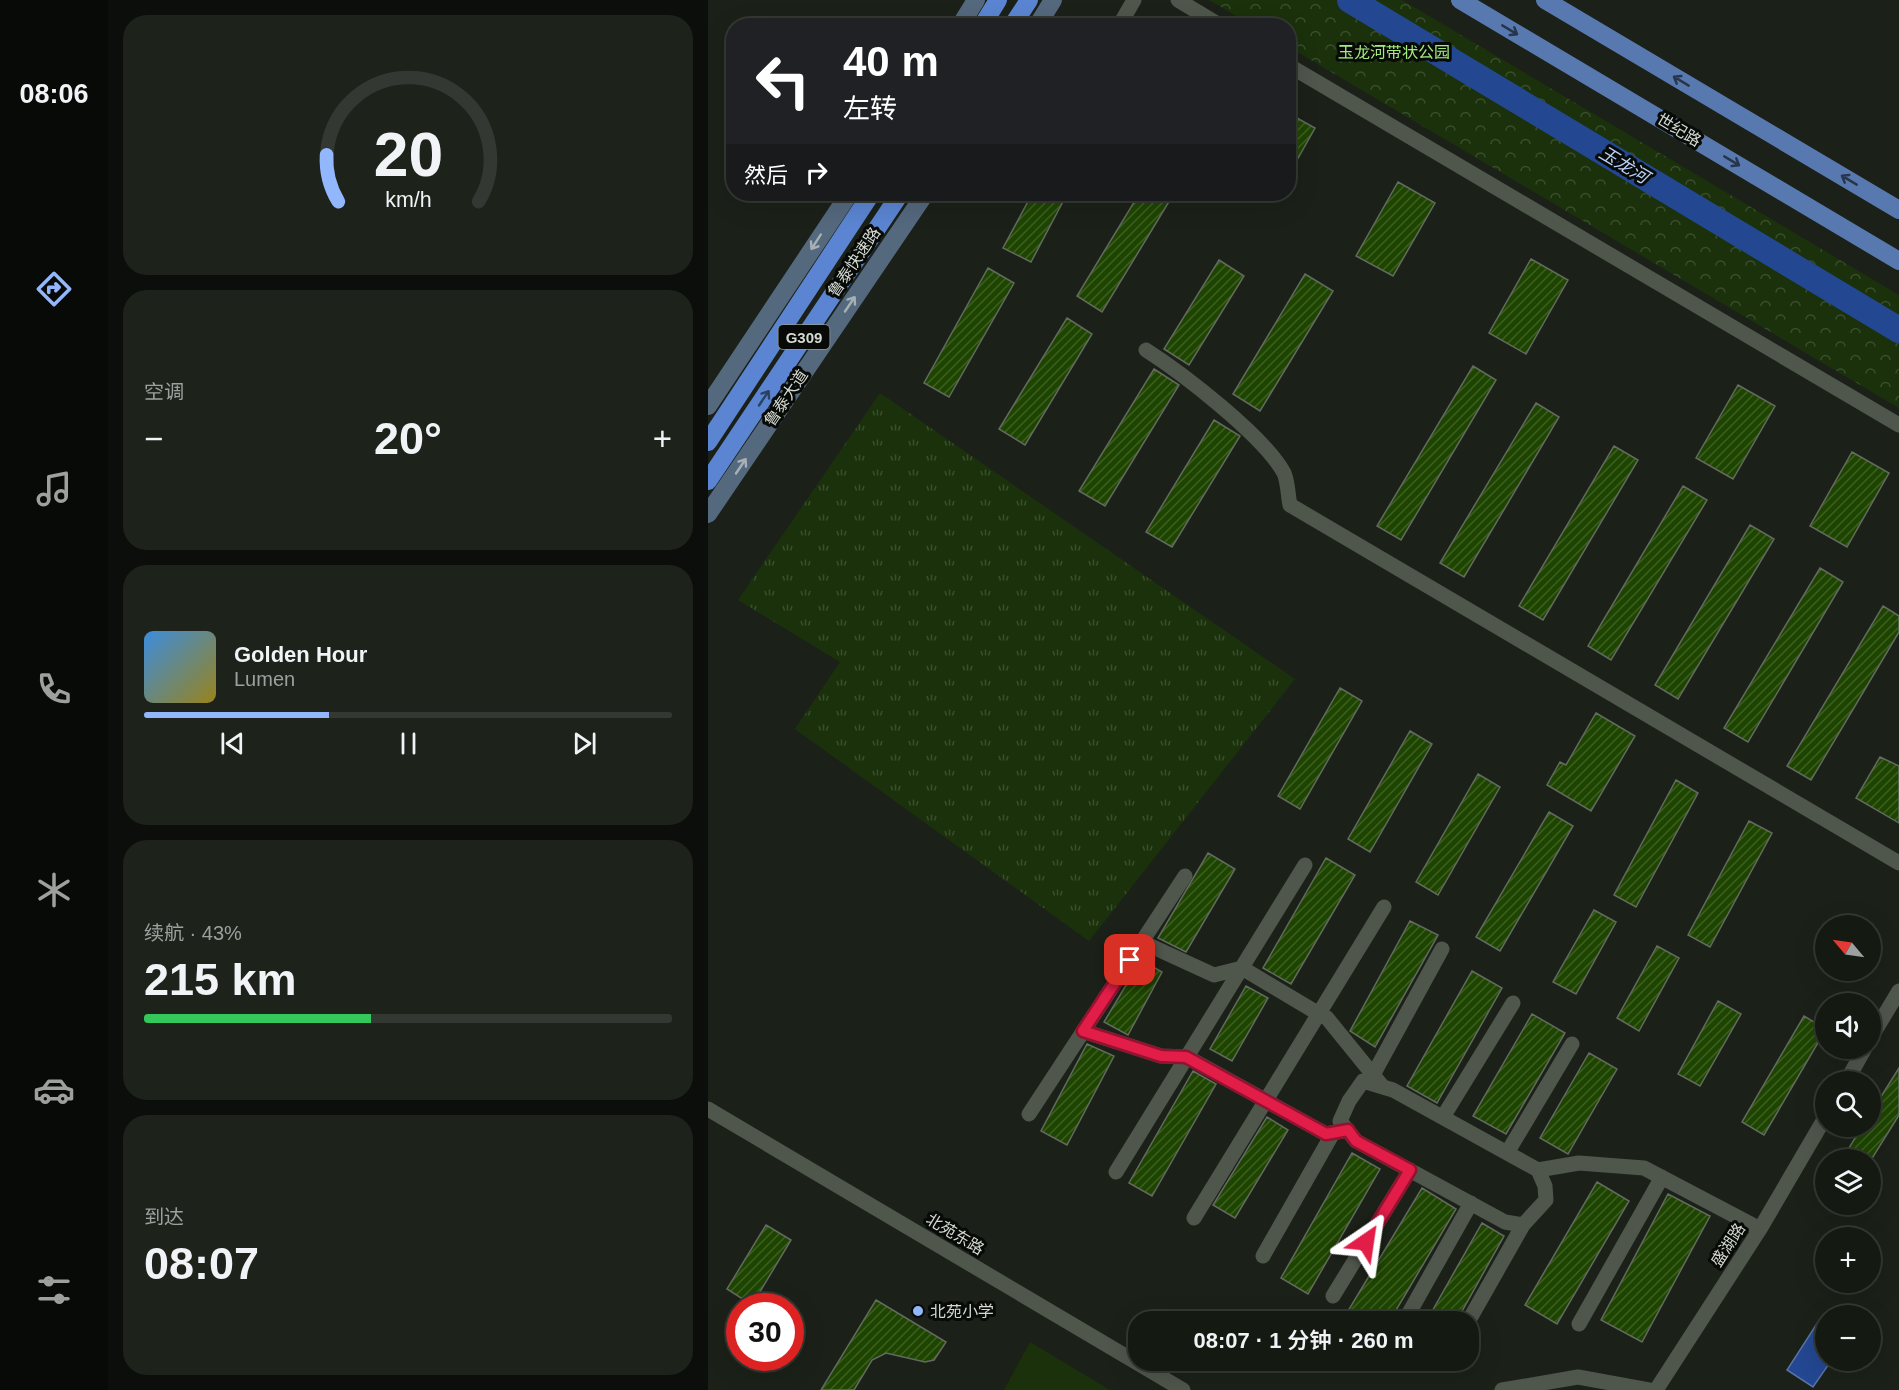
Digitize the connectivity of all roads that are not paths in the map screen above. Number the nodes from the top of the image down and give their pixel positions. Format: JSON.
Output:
{"nodes":[{"id":1,"x":976,"y":0,"type":"edge"},
{"id":2,"x":998,"y":0,"type":"edge"},
{"id":3,"x":1029,"y":0,"type":"edge"},
{"id":4,"x":1053,"y":0,"type":"edge"},
{"id":5,"x":1134,"y":0,"type":"edge"},
{"id":6,"x":1178,"y":0,"type":"edge"},
{"id":7,"x":1460,"y":0,"type":"edge"},
{"id":8,"x":1545,"y":0,"type":"edge"},
{"id":9,"x":965,"y":18,"type":"edge"},
{"id":10,"x":987,"y":18,"type":"edge"},
{"id":11,"x":1017,"y":18,"type":"edge"},
{"id":12,"x":1042,"y":18,"type":"edge"},
{"id":13,"x":1124,"y":18,"type":"edge"},
{"id":14,"x":1208,"y":18,"type":"edge"},
{"id":15,"x":1296,"y":70,"type":"edge"},
{"id":16,"x":844,"y":201,"type":"edge"},
{"id":17,"x":866,"y":201,"type":"edge"},
{"id":18,"x":895,"y":201,"type":"edge"},
{"id":19,"x":920,"y":201,"type":"edge"},
{"id":20,"x":1899,"y":210,"type":"edge"},
{"id":21,"x":1899,"y":261,"type":"edge"},
{"id":22,"x":1146,"y":350,"type":"dead end"},
{"id":23,"x":708,"y":406,"type":"edge"},
{"id":24,"x":1899,"y":425,"type":"edge"},
{"id":25,"x":708,"y":442,"type":"edge"},
{"id":26,"x":708,"y":481,"type":"edge"},
{"id":27,"x":708,"y":514,"type":"edge"},
{"id":28,"x":1899,"y":863,"type":"edge"},
{"id":29,"x":1305,"y":865,"type":"dead end"},
{"id":30,"x":1185,"y":876,"type":"dead end"},
{"id":31,"x":1384,"y":908,"type":"dead end"},
{"id":32,"x":1142,"y":942,"type":"junction"},
{"id":33,"x":1442,"y":949,"type":"dead end"},
{"id":34,"x":1242,"y":968,"type":"junction"},
{"id":35,"x":1899,"y":991,"type":"edge"},
{"id":36,"x":1513,"y":1003,"type":"dead end"},
{"id":37,"x":1319,"y":1014,"type":"junction"},
{"id":38,"x":1881,"y":1021,"type":"edge"},
{"id":39,"x":1083,"y":1031,"type":"junction"},
{"id":40,"x":1572,"y":1044,"type":"dead end"},
{"id":41,"x":1186,"y":1057,"type":"junction"},
{"id":42,"x":1378,"y":1081,"type":"junction"},
{"id":43,"x":1266,"y":1101,"type":"junction"},
{"id":44,"x":708,"y":1109,"type":"edge"},
{"id":45,"x":1029,"y":1114,"type":"dead end"},
{"id":46,"x":1443,"y":1117,"type":"junction"},
{"id":47,"x":1341,"y":1132,"type":"junction"},
{"id":48,"x":1815,"y":1135,"type":"edge"},
{"id":49,"x":1507,"y":1153,"type":"junction"},
{"id":50,"x":1410,"y":1170,"type":"junction"},
{"id":51,"x":1538,"y":1170,"type":"junction"},
{"id":52,"x":1116,"y":1172,"type":"dead end"},
{"id":53,"x":1662,"y":1177,"type":"junction"},
{"id":54,"x":1471,"y":1203,"type":"junction"},
{"id":55,"x":1194,"y":1218,"type":"dead end"},
{"id":56,"x":1523,"y":1225,"type":"junction"},
{"id":57,"x":1760,"y":1228,"type":"junction"},
{"id":58,"x":1263,"y":1256,"type":"dead end"},
{"id":59,"x":1333,"y":1296,"type":"dead end"},
{"id":60,"x":1410,"y":1311,"type":"edge"},
{"id":61,"x":1474,"y":1311,"type":"edge"},
{"id":62,"x":1579,"y":1324,"type":"dead end"},
{"id":63,"x":1183,"y":1390,"type":"edge"},
{"id":64,"x":1502,"y":1390,"type":"edge"},
{"id":65,"x":1649,"y":1390,"type":"edge"},
{"id":66,"x":1656,"y":1390,"type":"edge"}],
"edges":[{"from":1,"to":9,"type":"main road"},
{"from":2,"to":10,"type":"highway"},
{"from":3,"to":11,"type":"highway"},
{"from":4,"to":12,"type":"main road"},
{"from":5,"to":13,"type":"street"},
{"from":6,"to":14,"type":"street"},
{"from":7,"to":21,"type":"main road","name":"世纪路","one_way":true},
{"from":20,"to":8,"type":"main road","one_way":true},
{"from":15,"to":24,"type":"street"},
{"from":16,"to":23,"type":"main road","one_way":true},
{"from":17,"to":25,"type":"highway","name":"鲁泰快速路","number":"G309"},
{"from":26,"to":18,"type":"highway","name":"鲁泰快速路","number":"G309","one_way":true},
{"from":27,"to":19,"type":"main road","name":"鲁泰大道","one_way":true},
{"from":22,"to":28,"type":"street"},
{"from":29,"to":34,"type":"street"},
{"from":30,"to":32,"type":"street"},
{"from":31,"to":37,"type":"street"},
{"from":32,"to":34,"type":"street"},
{"from":32,"to":39,"type":"street"},
{"from":33,"to":42,"type":"street"},
{"from":34,"to":37,"type":"street"},
{"from":34,"to":41,"type":"street"},
{"from":35,"to":38,"type":"street"},
{"from":36,"to":46,"type":"street"},
{"from":37,"to":42,"type":"street"},
{"from":37,"to":43,"type":"street"},
{"from":39,"to":41,"type":"street"},
{"from":39,"to":45,"type":"street"},
{"from":40,"to":49,"type":"street"},
{"from":41,"to":43,"type":"street"},
{"from":41,"to":52,"type":"street"},
{"from":42,"to":46,"type":"street"},
{"from":42,"to":47,"type":"street"},
{"from":43,"to":47,"type":"street"},
{"from":43,"to":55,"type":"street"},
{"from":44,"to":63,"type":"street","name":"北苑东路"},
{"from":46,"to":49,"type":"street"},
{"from":47,"to":50,"type":"street"},
{"from":47,"to":58,"type":"street"},
{"from":48,"to":57,"type":"street","name":"盛湖路"},
{"from":49,"to":51,"type":"street"},
{"from":50,"to":54,"type":"street"},
{"from":50,"to":59,"type":"street"},
{"from":51,"to":53,"type":"street"},
{"from":51,"to":56,"type":"street"},
{"from":53,"to":57,"type":"street"},
{"from":53,"to":62,"type":"street"},
{"from":54,"to":56,"type":"street"},
{"from":54,"to":60,"type":"street"},
{"from":56,"to":61,"type":"street"},
{"from":57,"to":66,"type":"street","name":"盛湖路"},
{"from":64,"to":65,"type":"street"}]}
